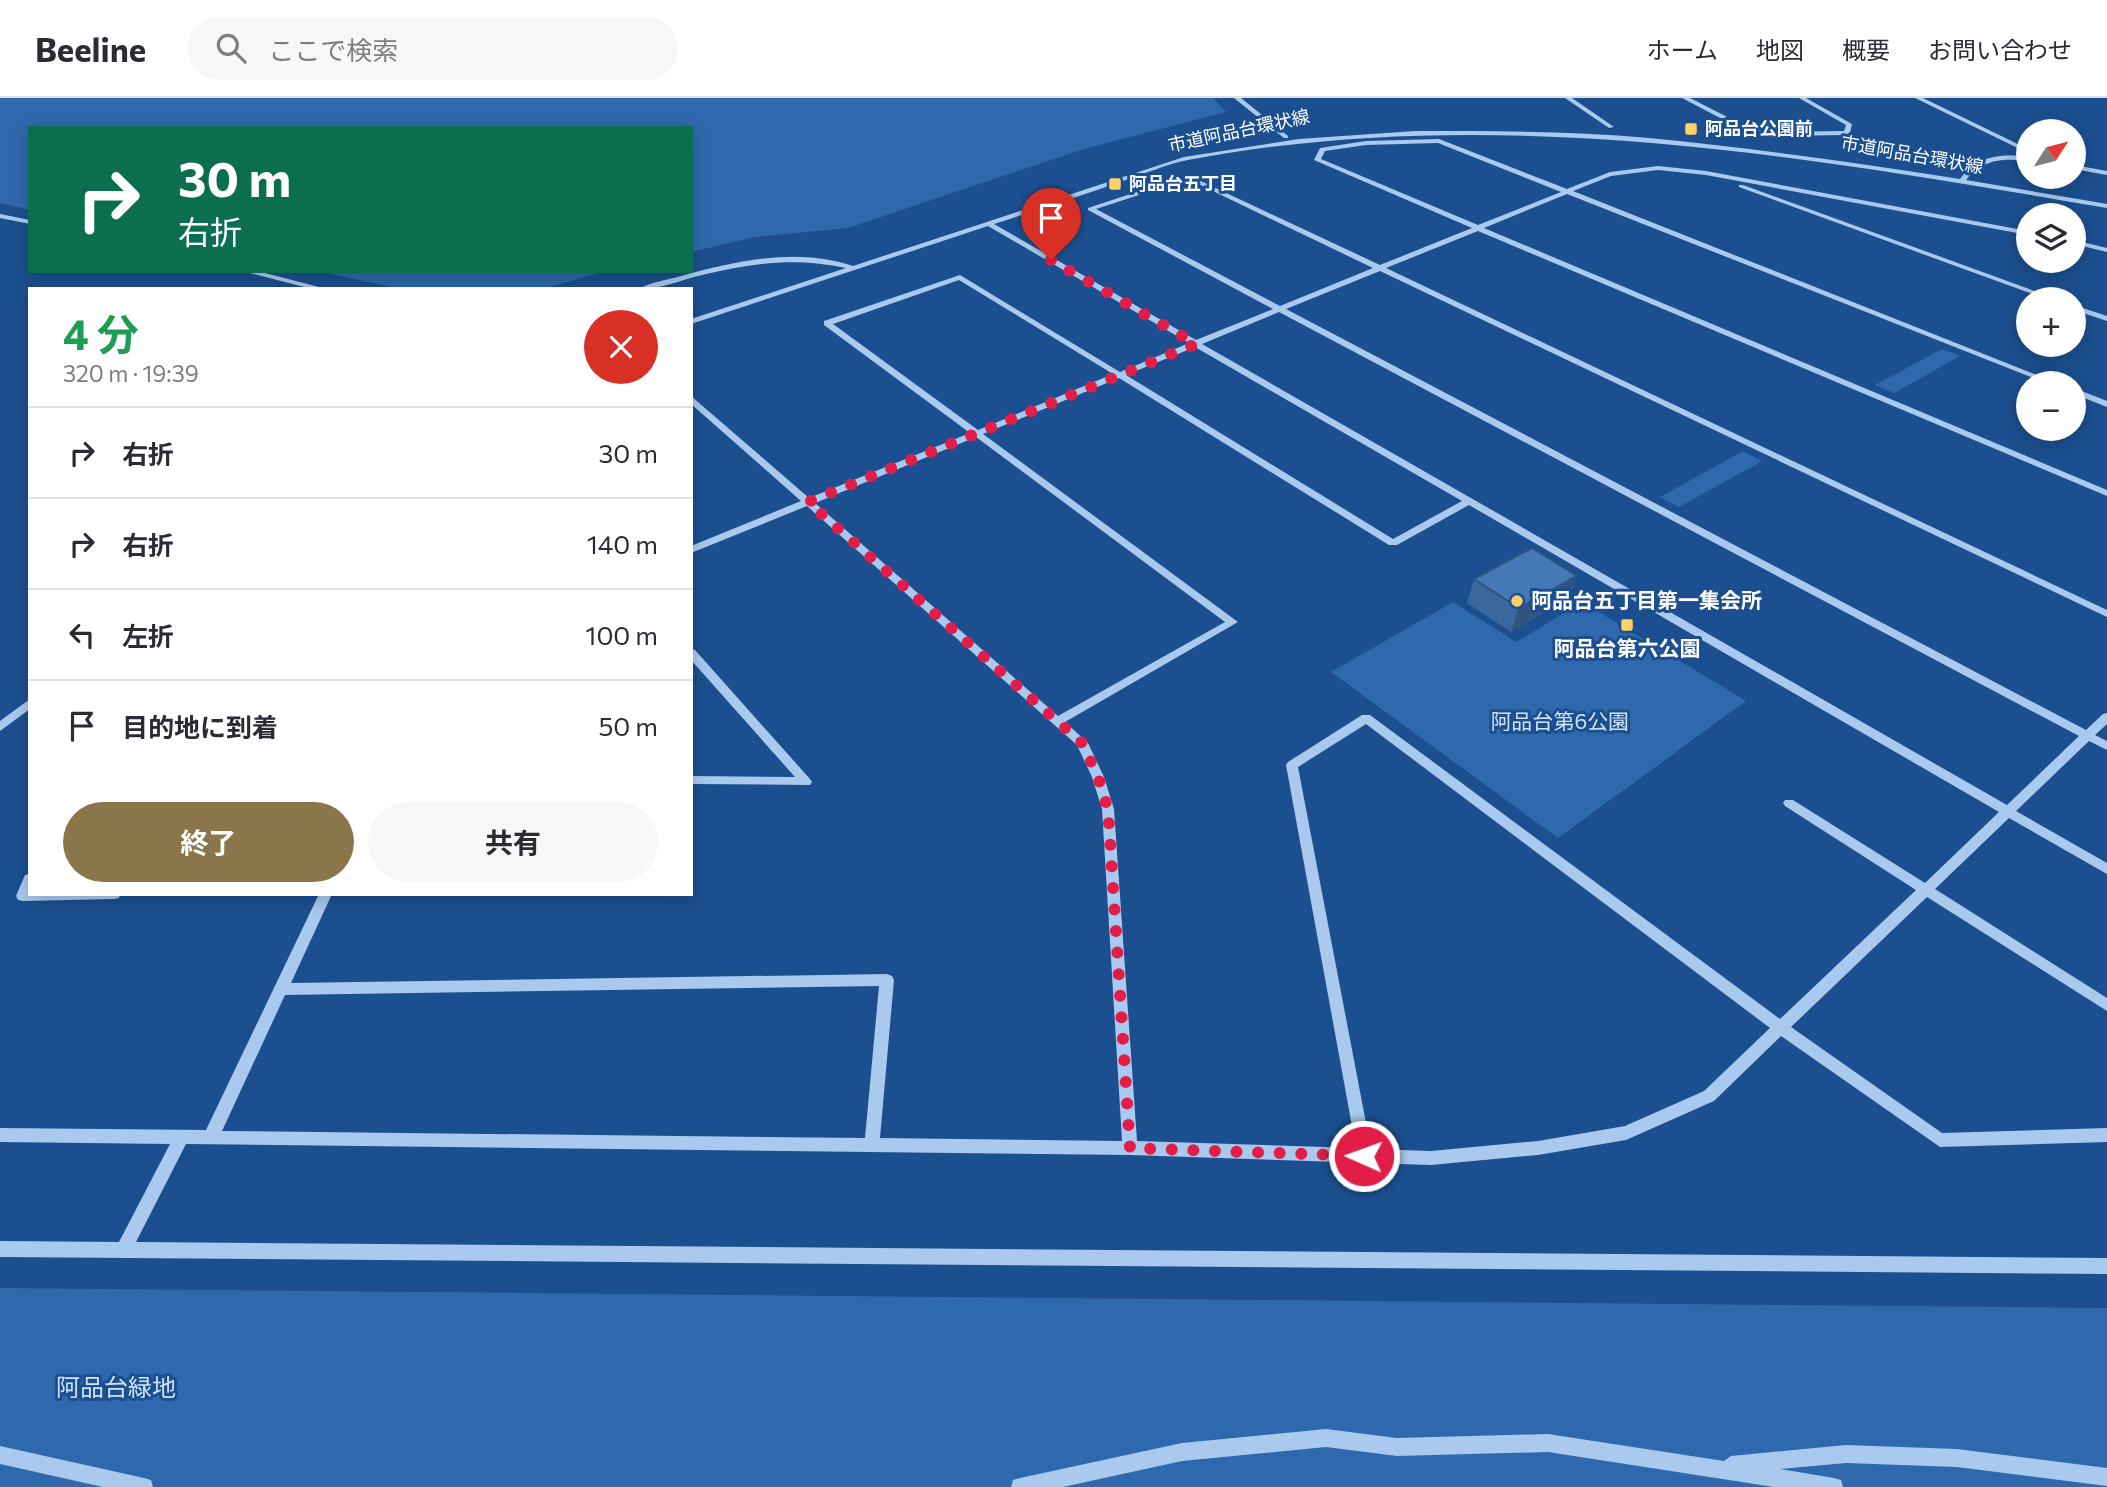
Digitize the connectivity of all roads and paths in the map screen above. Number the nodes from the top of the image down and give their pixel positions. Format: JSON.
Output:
{"nodes":[{"id":1,"x":1237,"y":98,"type":"edge"},
{"id":2,"x":1568,"y":98,"type":"edge"},
{"id":3,"x":1685,"y":98,"type":"edge"},
{"id":4,"x":1802,"y":98,"type":"edge"},
{"id":5,"x":1919,"y":98,"type":"edge"},
{"id":6,"x":1589,"y":126,"type":"dead end"},
{"id":7,"x":1611,"y":127,"type":"junction"},
{"id":8,"x":1359,"y":128,"type":"dead end"},
{"id":9,"x":1622,"y":128,"type":"dead end"},
{"id":10,"x":1645,"y":131,"type":"dead end"},
{"id":11,"x":1286,"y":136,"type":"junction"},
{"id":12,"x":2016,"y":145,"type":"edge"},
{"id":13,"x":2016,"y":158,"type":"edge"},
{"id":14,"x":2086,"y":169,"type":"edge"},
{"id":15,"x":1706,"y":173,"type":"junction"},
{"id":16,"x":2107,"y":173,"type":"edge"},
{"id":17,"x":1962,"y":181,"type":"junction"},
{"id":18,"x":1567,"y":192,"type":"junction"},
{"id":19,"x":1846,"y":198,"type":"junction"},
{"id":20,"x":2107,"y":206,"type":"edge"},
{"id":21,"x":0,"y":216,"type":"edge"},
{"id":22,"x":1823,"y":216,"type":"junction"},
{"id":23,"x":28,"y":222,"type":"edge"},
{"id":24,"x":987,"y":223,"type":"junction"},
{"id":25,"x":1479,"y":228,"type":"junction"},
{"id":26,"x":2016,"y":231,"type":"edge"},
{"id":27,"x":2086,"y":245,"type":"edge"},
{"id":28,"x":2107,"y":250,"type":"edge"},
{"id":29,"x":851,"y":267,"type":"junction"},
{"id":30,"x":1380,"y":268,"type":"junction"},
{"id":31,"x":255,"y":273,"type":"edge"},
{"id":32,"x":314,"y":287,"type":"edge"},
{"id":33,"x":651,"y":287,"type":"edge"},
{"id":34,"x":2020,"y":287,"type":"edge"},
{"id":35,"x":1280,"y":309,"type":"junction"},
{"id":36,"x":2086,"y":311,"type":"edge"},
{"id":37,"x":2107,"y":319,"type":"edge"},
{"id":38,"x":693,"y":321,"type":"edge"},
{"id":39,"x":1196,"y":344,"type":"junction"},
{"id":40,"x":2022,"y":371,"type":"edge"},
{"id":41,"x":1119,"y":375,"type":"junction"},
{"id":42,"x":2086,"y":396,"type":"edge"},
{"id":43,"x":693,"y":401,"type":"edge"},
{"id":44,"x":2107,"y":404,"type":"edge"},
{"id":45,"x":976,"y":433,"type":"junction"},
{"id":46,"x":2107,"y":493,"type":"edge"},
{"id":47,"x":1469,"y":501,"type":"junction"},
{"id":48,"x":808,"y":502,"type":"junction"},
{"id":49,"x":693,"y":549,"type":"edge"},
{"id":50,"x":2107,"y":614,"type":"edge"},
{"id":51,"x":693,"y":655,"type":"edge"},
{"id":52,"x":28,"y":705,"type":"edge"},
{"id":53,"x":2107,"y":717,"type":"edge"},
{"id":54,"x":1058,"y":721,"type":"junction"},
{"id":55,"x":0,"y":727,"type":"edge"},
{"id":56,"x":2088,"y":736,"type":"junction"},
{"id":57,"x":2107,"y":746,"type":"edge"},
{"id":58,"x":693,"y":780,"type":"edge"},
{"id":59,"x":1789,"y":803,"type":"dead end"},
{"id":60,"x":2008,"y":812,"type":"junction"},
{"id":61,"x":2107,"y":869,"type":"edge"},
{"id":62,"x":28,"y":884,"type":"edge"},
{"id":63,"x":1926,"y":890,"type":"junction"},
{"id":64,"x":28,"y":896,"type":"edge"},
{"id":65,"x":325,"y":896,"type":"edge"},
{"id":66,"x":281,"y":989,"type":"junction"},
{"id":67,"x":2107,"y":1005,"type":"edge"},
{"id":68,"x":1781,"y":1028,"type":"junction"},
{"id":69,"x":0,"y":1135,"type":"edge"},
{"id":70,"x":2107,"y":1135,"type":"edge"},
{"id":71,"x":182,"y":1137,"type":"junction"},
{"id":72,"x":211,"y":1137,"type":"junction"},
{"id":73,"x":872,"y":1146,"type":"junction"},
{"id":74,"x":1130,"y":1148,"type":"junction"},
{"id":75,"x":1364,"y":1156,"type":"junction"},
{"id":76,"x":0,"y":1249,"type":"edge"},
{"id":77,"x":124,"y":1249,"type":"junction"},
{"id":78,"x":2107,"y":1266,"type":"edge"},
{"id":79,"x":0,"y":1455,"type":"edge"},
{"id":80,"x":1712,"y":1467,"type":"junction"},
{"id":81,"x":2107,"y":1477,"type":"edge"},
{"id":82,"x":144,"y":1487,"type":"edge"},
{"id":83,"x":1020,"y":1487,"type":"edge"},
{"id":84,"x":1834,"y":1487,"type":"edge"}],
"edges":[{"from":1,"to":11,"type":"street"},
{"from":2,"to":7,"type":"street"},
{"from":3,"to":4,"type":"street"},
{"from":5,"to":12,"type":"street"},
{"from":6,"to":7,"type":"street"},
{"from":7,"to":9,"type":"street"},
{"from":8,"to":11,"type":"street","name":"市道阿品台環状線"},
{"from":10,"to":17,"type":"street","name":"市道阿品台環状線"},
{"from":11,"to":24,"type":"street","name":"市道阿品台環状線"},
{"from":13,"to":17,"type":"street"},
{"from":14,"to":16,"type":"street"},
{"from":15,"to":18,"type":"street"},
{"from":15,"to":19,"type":"street"},
{"from":15,"to":22,"type":"street"},
{"from":17,"to":20,"type":"street","name":"市道阿品台環状線"},
{"from":18,"to":25,"type":"street"},
{"from":18,"to":25,"type":"street"},
{"from":18,"to":40,"type":"street"},
{"from":19,"to":22,"type":"street"},
{"from":19,"to":26,"type":"street"},
{"from":21,"to":23,"type":"street"},
{"from":22,"to":34,"type":"street"},
{"from":24,"to":29,"type":"street","name":"市道阿品台環状線"},
{"from":24,"to":39,"type":"street"},
{"from":25,"to":30,"type":"street"},
{"from":25,"to":46,"type":"street"},
{"from":27,"to":28,"type":"street"},
{"from":29,"to":33,"type":"street"},
{"from":29,"to":38,"type":"street","name":"市道阿品台環状線"},
{"from":30,"to":35,"type":"street"},
{"from":30,"to":35,"type":"street"},
{"from":30,"to":50,"type":"street"},
{"from":31,"to":32,"type":"street"},
{"from":35,"to":39,"type":"street"},
{"from":35,"to":56,"type":"street"},
{"from":36,"to":37,"type":"street"},
{"from":39,"to":41,"type":"street"},
{"from":39,"to":47,"type":"street"},
{"from":41,"to":45,"type":"street"},
{"from":41,"to":45,"type":"street"},
{"from":41,"to":47,"type":"street"},
{"from":42,"to":44,"type":"street"},
{"from":43,"to":48,"type":"street"},
{"from":45,"to":48,"type":"street"},
{"from":45,"to":54,"type":"street"},
{"from":47,"to":60,"type":"street"},
{"from":48,"to":49,"type":"street"},
{"from":48,"to":54,"type":"street"},
{"from":51,"to":58,"type":"street"},
{"from":52,"to":55,"type":"street"},
{"from":53,"to":56,"type":"street"},
{"from":54,"to":74,"type":"street"},
{"from":56,"to":57,"type":"street"},
{"from":56,"to":60,"type":"street"},
{"from":59,"to":63,"type":"street"},
{"from":60,"to":61,"type":"street"},
{"from":60,"to":63,"type":"street"},
{"from":62,"to":64,"type":"street"},
{"from":63,"to":67,"type":"street"},
{"from":63,"to":68,"type":"street"},
{"from":65,"to":66,"type":"street"},
{"from":66,"to":72,"type":"street"},
{"from":66,"to":73,"type":"street"},
{"from":68,"to":70,"type":"street"},
{"from":68,"to":75,"type":"street"},
{"from":68,"to":75,"type":"street"},
{"from":69,"to":71,"type":"street"},
{"from":71,"to":72,"type":"street"},
{"from":71,"to":77,"type":"street"},
{"from":72,"to":73,"type":"street"},
{"from":73,"to":74,"type":"street"},
{"from":74,"to":75,"type":"street"},
{"from":76,"to":77,"type":"street"},
{"from":77,"to":78,"type":"street"},
{"from":79,"to":82,"type":"street"},
{"from":80,"to":81,"type":"street"},
{"from":80,"to":83,"type":"street"},
{"from":80,"to":84,"type":"street"}]}
